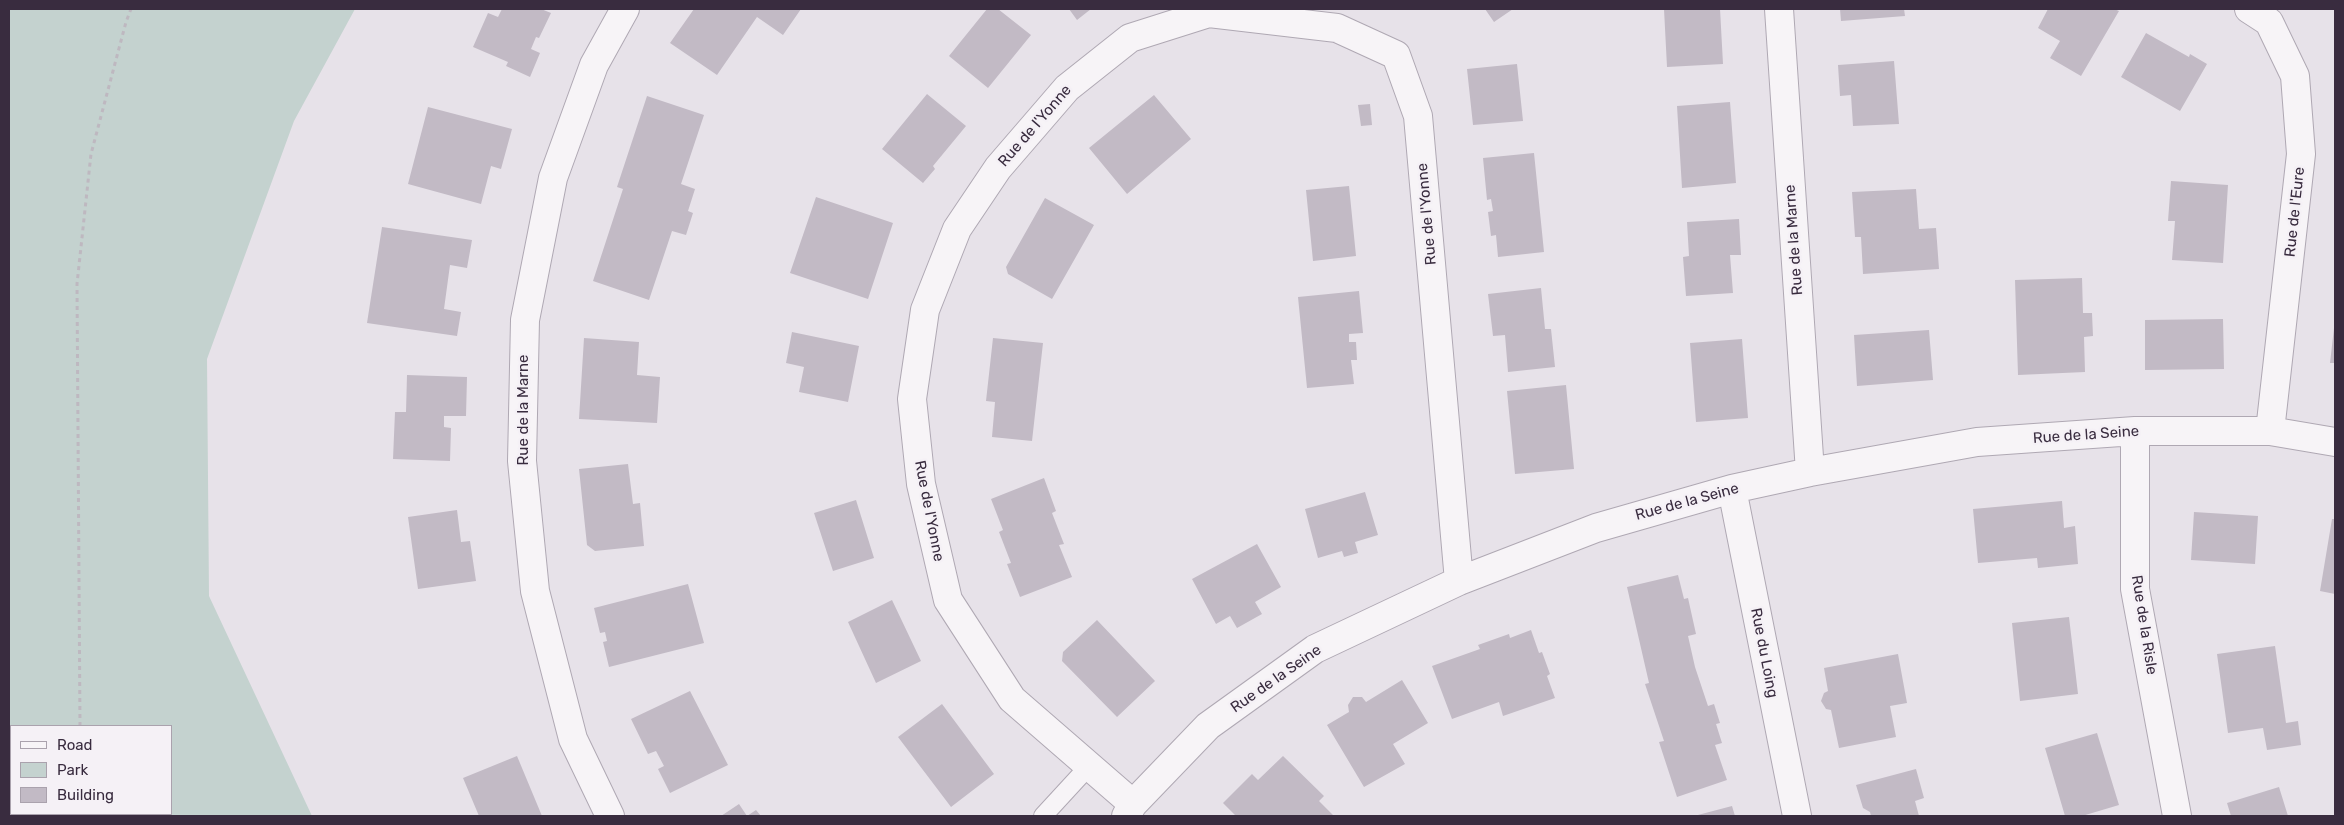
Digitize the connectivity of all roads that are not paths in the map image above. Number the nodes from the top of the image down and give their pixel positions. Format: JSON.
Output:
{"nodes":[{"id":1,"x":625,"y":9,"type":"edge"},
{"id":2,"x":1779,"y":9,"type":"edge"},
{"id":3,"x":2249,"y":9,"type":"edge"},
{"id":4,"x":2134,"y":431,"type":"junction"},
{"id":5,"x":2270,"y":431,"type":"junction"},
{"id":6,"x":2335,"y":442,"type":"edge"},
{"id":7,"x":1810,"y":472,"type":"junction"},
{"id":8,"x":1732,"y":489,"type":"junction"},
{"id":9,"x":1458,"y":582,"type":"junction"},
{"id":10,"x":1089,"y":766,"type":"junction"},
{"id":11,"x":1129,"y":810,"type":"edge"},
{"id":12,"x":610,"y":816,"type":"edge"},
{"id":13,"x":1043,"y":816,"type":"edge"},
{"id":14,"x":1797,"y":816,"type":"edge"},
{"id":15,"x":2177,"y":816,"type":"edge"}],
"edges":[{"from":1,"to":12,"type":"street","name":"Rue de la Marne"},
{"from":2,"to":7,"type":"street","name":"Rue de la Marne"},
{"from":3,"to":5,"type":"street","name":"Rue de l'Eure"},
{"from":4,"to":5,"type":"street","name":"Rue de la Seine"},
{"from":4,"to":7,"type":"street","name":"Rue de la Seine"},
{"from":4,"to":15,"type":"street","name":"Rue de la Risle"},
{"from":5,"to":6,"type":"street","name":"Rue de la Seine"},
{"from":7,"to":8,"type":"street","name":"Rue de la Seine"},
{"from":8,"to":9,"type":"street","name":"Rue de la Seine"},
{"from":8,"to":14,"type":"street","name":"Rue du Loing"},
{"from":9,"to":10,"type":"street","name":"Rue de l'Yonne"},
{"from":9,"to":11,"type":"street","name":"Rue de la Seine"},
{"from":10,"to":11,"type":"street","name":"Rue de l'Yonne"},
{"from":10,"to":13,"type":"lane"}]}
